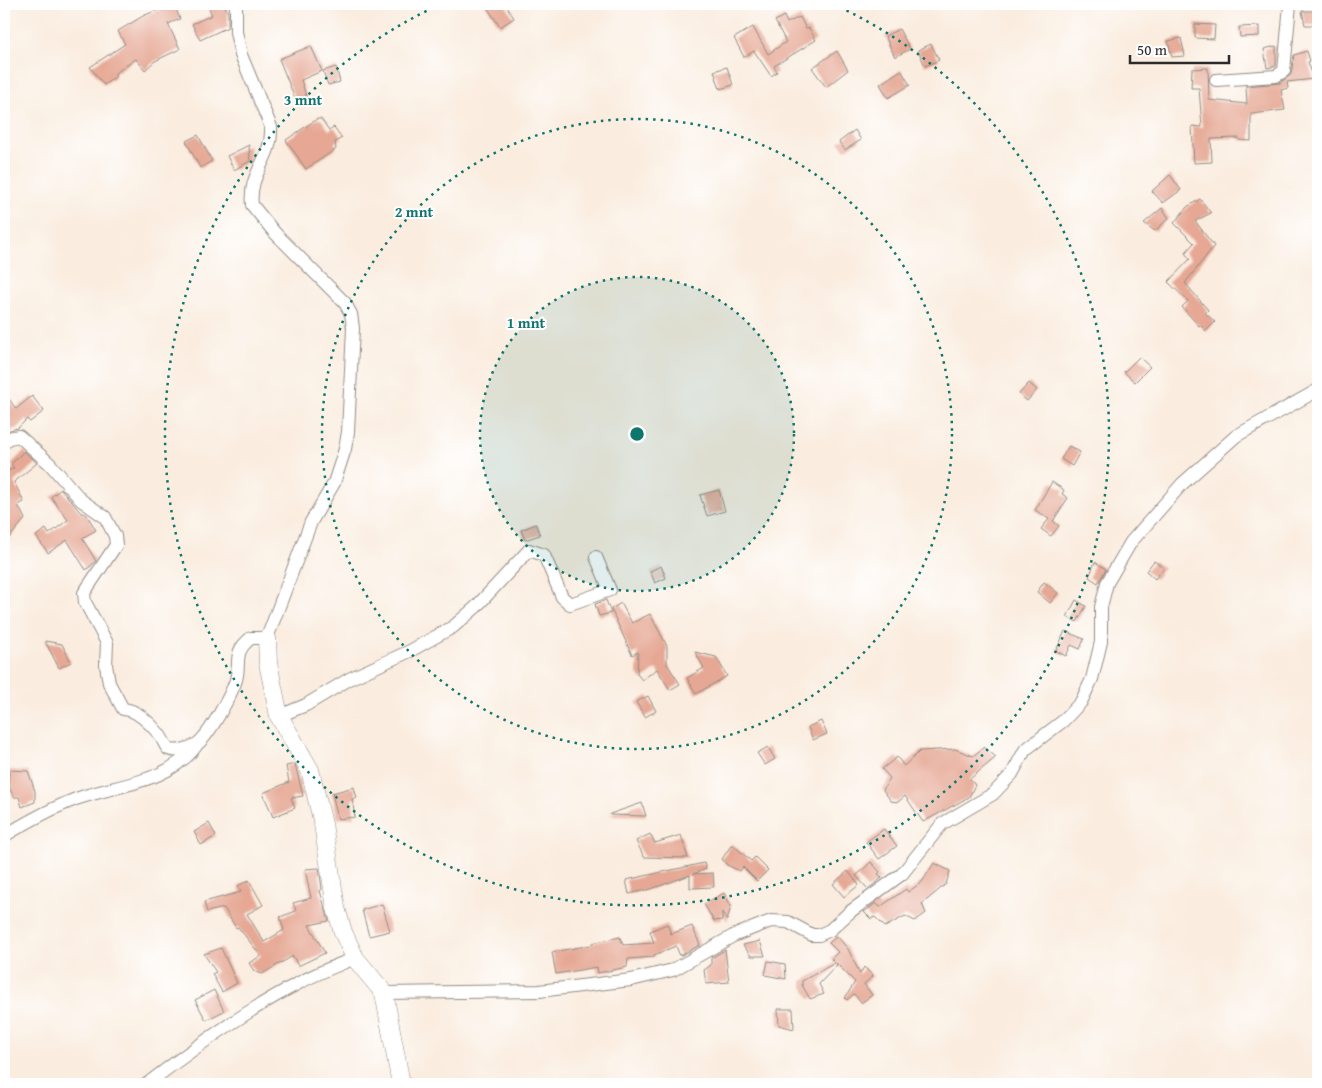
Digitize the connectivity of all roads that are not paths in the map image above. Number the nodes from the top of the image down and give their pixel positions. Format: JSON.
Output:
{"nodes":[{"id":1,"x":236,"y":4,"type":"edge"},
{"id":2,"x":1290,"y":4,"type":"edge"},
{"id":3,"x":1216,"y":80,"type":"dead end"},
{"id":4,"x":1318,"y":390,"type":"edge"},
{"id":5,"x":4,"y":443,"type":"edge"},
{"id":6,"x":596,"y":557,"type":"dead end"},
{"id":7,"x":267,"y":638,"type":"junction"},
{"id":8,"x":279,"y":716,"type":"junction"},
{"id":9,"x":197,"y":744,"type":"junction"},
{"id":10,"x":4,"y":836,"type":"edge"},
{"id":11,"x":355,"y":958,"type":"junction"},
{"id":12,"x":384,"y":993,"type":"junction"},
{"id":13,"x":147,"y":1084,"type":"edge"},
{"id":14,"x":401,"y":1084,"type":"edge"}],
"edges":[{"from":1,"to":7,"type":"street"},
{"from":2,"to":3,"type":"street"},
{"from":4,"to":12,"type":"street"},
{"from":5,"to":9,"type":"street"},
{"from":6,"to":8,"type":"street"},
{"from":7,"to":8,"type":"street"},
{"from":7,"to":9,"type":"street"},
{"from":8,"to":11,"type":"street"},
{"from":9,"to":10,"type":"street"},
{"from":11,"to":12,"type":"street"},
{"from":11,"to":13,"type":"street"},
{"from":12,"to":14,"type":"street"}]}
